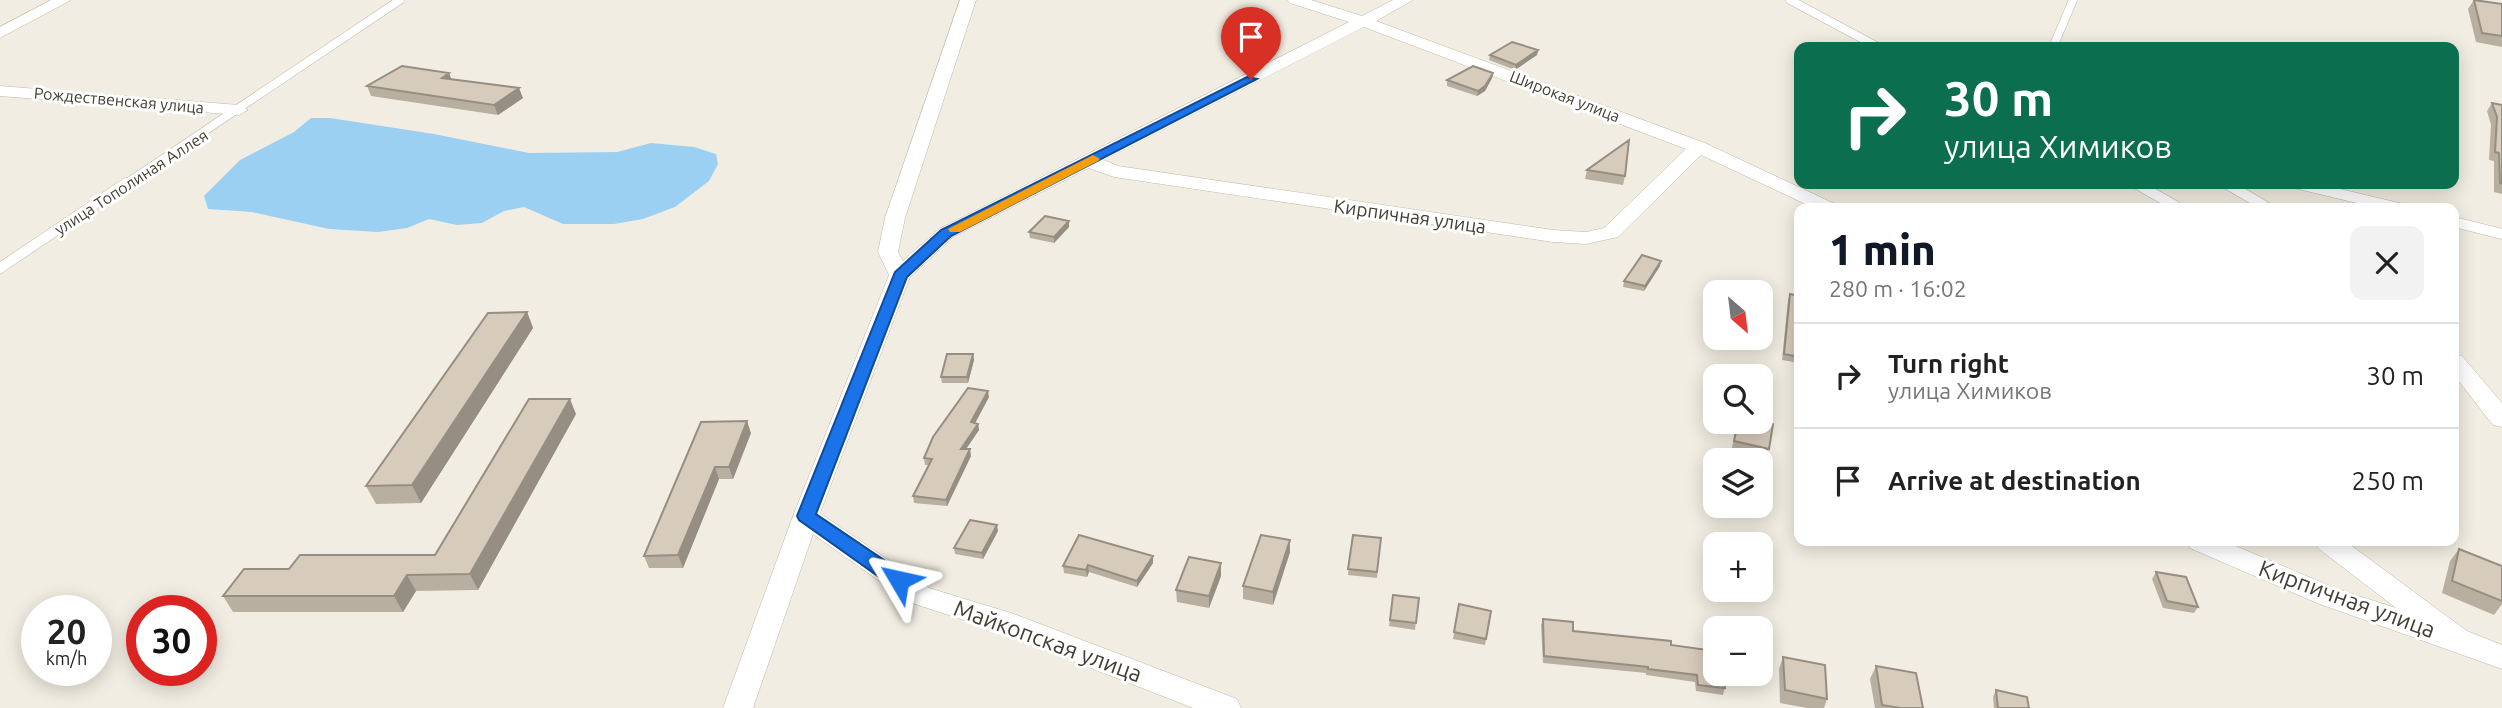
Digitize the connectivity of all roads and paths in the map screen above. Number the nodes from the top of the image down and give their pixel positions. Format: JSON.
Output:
{"nodes":[{"id":1,"x":63,"y":0,"type":"edge"},
{"id":2,"x":400,"y":0,"type":"edge"},
{"id":3,"x":968,"y":0,"type":"edge"},
{"id":4,"x":1295,"y":0,"type":"edge"},
{"id":5,"x":1405,"y":0,"type":"edge"},
{"id":6,"x":1790,"y":0,"type":"edge"},
{"id":7,"x":2073,"y":0,"type":"edge"},
{"id":8,"x":1368,"y":21,"type":"junction"},
{"id":9,"x":0,"y":33,"type":"edge"},
{"id":10,"x":1869,"y":42,"type":"edge"},
{"id":11,"x":2055,"y":42,"type":"edge"},
{"id":12,"x":0,"y":91,"type":"edge"},
{"id":13,"x":239,"y":110,"type":"junction"},
{"id":14,"x":1699,"y":147,"type":"junction"},
{"id":15,"x":1089,"y":161,"type":"junction"},
{"id":16,"x":2146,"y":189,"type":"edge"},
{"id":17,"x":2244,"y":189,"type":"edge"},
{"id":18,"x":2319,"y":189,"type":"edge"},
{"id":19,"x":1819,"y":203,"type":"edge"},
{"id":20,"x":2170,"y":203,"type":"edge"},
{"id":21,"x":2262,"y":203,"type":"edge"},
{"id":22,"x":2378,"y":203,"type":"edge"},
{"id":23,"x":2459,"y":223,"type":"edge"},
{"id":24,"x":2502,"y":234,"type":"edge"},
{"id":25,"x":0,"y":268,"type":"edge"},
{"id":26,"x":900,"y":275,"type":"junction"},
{"id":27,"x":2459,"y":367,"type":"edge"},
{"id":28,"x":2502,"y":419,"type":"edge"},
{"id":29,"x":806,"y":516,"type":"junction"},
{"id":30,"x":2211,"y":546,"type":"edge"},
{"id":31,"x":2334,"y":546,"type":"edge"},
{"id":32,"x":2456,"y":639,"type":"junction"},
{"id":33,"x":2502,"y":657,"type":"edge"},
{"id":34,"x":738,"y":708,"type":"edge"},
{"id":35,"x":1226,"y":708,"type":"edge"}],
"edges":[{"from":1,"to":9,"type":"street"},
{"from":2,"to":13,"type":"lane","name":"улица Тополиная Аллея"},
{"from":3,"to":26,"type":"street"},
{"from":4,"to":8,"type":"street","name":"Широкая улица"},
{"from":5,"to":8,"type":"street"},
{"from":6,"to":10,"type":"lane"},
{"from":7,"to":11,"type":"lane"},
{"from":8,"to":14,"type":"street","name":"Широкая улица"},
{"from":8,"to":15,"type":"street"},
{"from":12,"to":13,"type":"street","name":"Рождественская улица"},
{"from":13,"to":25,"type":"lane","name":"улица Тополиная Аллея"},
{"from":14,"to":15,"type":"street","name":"Кирпичная улица"},
{"from":14,"to":19,"type":"street","name":"Широкая улица"},
{"from":15,"to":26,"type":"street"},
{"from":16,"to":20,"type":"lane"},
{"from":17,"to":21,"type":"lane"},
{"from":18,"to":22,"type":"lane"},
{"from":23,"to":24,"type":"lane"},
{"from":26,"to":29,"type":"street"},
{"from":27,"to":28,"type":"street"},
{"from":29,"to":34,"type":"street"},
{"from":29,"to":35,"type":"street","name":"Майкопская улица"},
{"from":30,"to":32,"type":"street","name":"Кирпичная улица"},
{"from":31,"to":32,"type":"street"},
{"from":32,"to":33,"type":"street"}]}
